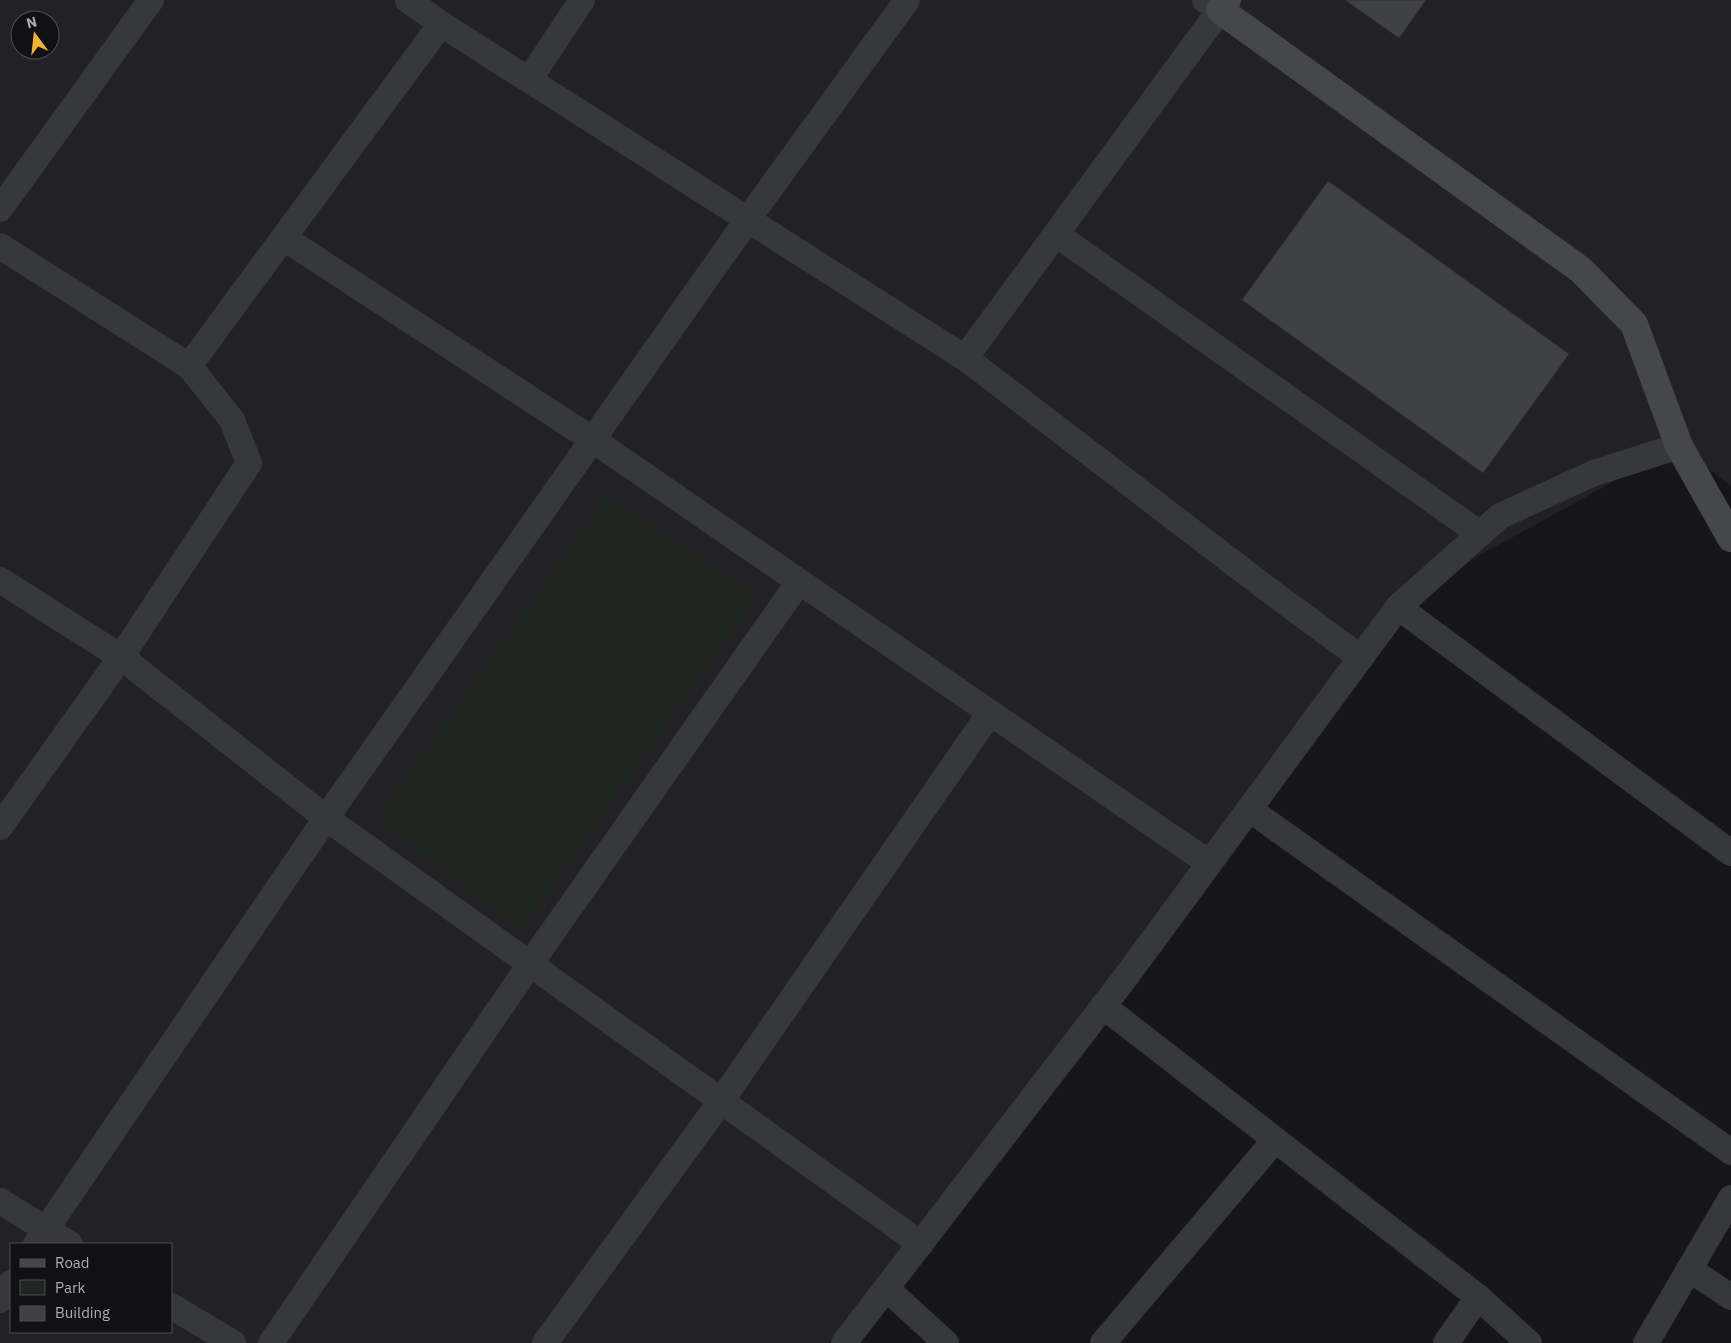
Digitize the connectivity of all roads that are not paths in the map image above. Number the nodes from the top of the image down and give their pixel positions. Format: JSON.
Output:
{"nodes":[{"id":1,"x":151,"y":0,"type":"edge"},
{"id":2,"x":408,"y":0,"type":"edge"},
{"id":3,"x":582,"y":0,"type":"edge"},
{"id":4,"x":907,"y":0,"type":"edge"},
{"id":5,"x":1217,"y":3,"type":"edge"},
{"id":6,"x":441,"y":24,"type":"junction"},
{"id":7,"x":529,"y":80,"type":"junction"},
{"id":8,"x":0,"y":209,"type":"edge"},
{"id":9,"x":748,"y":219,"type":"junction"},
{"id":10,"x":1056,"y":234,"type":"junction"},
{"id":11,"x":284,"y":238,"type":"junction"},
{"id":12,"x":0,"y":246,"type":"edge"},
{"id":13,"x":965,"y":358,"type":"junction"},
{"id":14,"x":189,"y":366,"type":"junction"},
{"id":15,"x":593,"y":440,"type":"junction"},
{"id":16,"x":1678,"y":446,"type":"junction"},
{"id":17,"x":1480,"y":534,"type":"junction"},
{"id":18,"x":1731,"y":538,"type":"edge"},
{"id":19,"x":0,"y":580,"type":"edge"},
{"id":20,"x":799,"y":582,"type":"junction"},
{"id":21,"x":1398,"y":607,"type":"junction"},
{"id":22,"x":121,"y":657,"type":"junction"},
{"id":23,"x":1361,"y":658,"type":"junction"},
{"id":24,"x":990,"y":713,"type":"junction"},
{"id":25,"x":1249,"y":809,"type":"junction"},
{"id":26,"x":326,"y":818,"type":"junction"},
{"id":27,"x":0,"y":827,"type":"edge"},
{"id":28,"x":1731,"y":853,"type":"edge"},
{"id":29,"x":1209,"y":863,"type":"junction"},
{"id":30,"x":530,"y":964,"type":"junction"},
{"id":31,"x":1103,"y":1006,"type":"junction"},
{"id":32,"x":721,"y":1101,"type":"junction"},
{"id":33,"x":1275,"y":1140,"type":"junction"},
{"id":34,"x":1731,"y":1152,"type":"edge"},
{"id":35,"x":1731,"y":1198,"type":"edge"},
{"id":36,"x":0,"y":1201,"type":"edge"},
{"id":37,"x":41,"y":1237,"type":"edge"},
{"id":38,"x":66,"y":1243,"type":"edge"},
{"id":39,"x":921,"y":1244,"type":"junction"},
{"id":40,"x":1689,"y":1269,"type":"junction"},
{"id":41,"x":10,"y":1285,"type":"edge"},
{"id":42,"x":886,"y":1289,"type":"junction"},
{"id":43,"x":1731,"y":1297,"type":"edge"},
{"id":44,"x":1478,"y":1298,"type":"junction"},
{"id":45,"x":0,"y":1300,"type":"edge"},
{"id":46,"x":172,"y":1307,"type":"edge"},
{"id":47,"x":233,"y":1343,"type":"edge"},
{"id":48,"x":271,"y":1343,"type":"edge"},
{"id":49,"x":545,"y":1343,"type":"edge"},
{"id":50,"x":844,"y":1343,"type":"edge"},
{"id":51,"x":946,"y":1343,"type":"edge"},
{"id":52,"x":1103,"y":1343,"type":"edge"},
{"id":53,"x":1446,"y":1343,"type":"edge"},
{"id":54,"x":1529,"y":1343,"type":"edge"},
{"id":55,"x":1646,"y":1343,"type":"edge"}],
"edges":[{"from":1,"to":8,"type":"street"},
{"from":2,"to":6,"type":"street"},
{"from":3,"to":7,"type":"street"},
{"from":4,"to":9,"type":"street"},
{"from":5,"to":10,"type":"street"},
{"from":5,"to":16,"type":"street"},
{"from":6,"to":7,"type":"street"},
{"from":6,"to":11,"type":"street"},
{"from":7,"to":9,"type":"street"},
{"from":9,"to":13,"type":"street"},
{"from":9,"to":15,"type":"street"},
{"from":10,"to":13,"type":"street"},
{"from":10,"to":17,"type":"street"},
{"from":11,"to":14,"type":"street"},
{"from":11,"to":15,"type":"street"},
{"from":12,"to":14,"type":"street"},
{"from":13,"to":23,"type":"street"},
{"from":14,"to":22,"type":"street"},
{"from":15,"to":20,"type":"street"},
{"from":15,"to":26,"type":"street"},
{"from":16,"to":17,"type":"street"},
{"from":16,"to":18,"type":"street"},
{"from":17,"to":21,"type":"street"},
{"from":19,"to":22,"type":"street"},
{"from":20,"to":24,"type":"street"},
{"from":20,"to":30,"type":"street"},
{"from":21,"to":23,"type":"street"},
{"from":21,"to":28,"type":"street"},
{"from":22,"to":26,"type":"street"},
{"from":22,"to":27,"type":"street"},
{"from":23,"to":25,"type":"street"},
{"from":24,"to":29,"type":"street"},
{"from":24,"to":32,"type":"street"},
{"from":25,"to":29,"type":"street"},
{"from":25,"to":34,"type":"street"},
{"from":26,"to":30,"type":"street"},
{"from":26,"to":37,"type":"street"},
{"from":29,"to":31,"type":"street"},
{"from":30,"to":32,"type":"street"},
{"from":30,"to":48,"type":"street"},
{"from":31,"to":33,"type":"street"},
{"from":31,"to":39,"type":"street"},
{"from":32,"to":39,"type":"street"},
{"from":32,"to":49,"type":"street"},
{"from":33,"to":44,"type":"street"},
{"from":33,"to":52,"type":"street"},
{"from":35,"to":40,"type":"street"},
{"from":36,"to":37,"type":"street"},
{"from":37,"to":38,"type":"street"},
{"from":39,"to":42,"type":"street"},
{"from":40,"to":43,"type":"street"},
{"from":40,"to":55,"type":"street"},
{"from":41,"to":45,"type":"street"},
{"from":42,"to":50,"type":"street"},
{"from":42,"to":51,"type":"street"},
{"from":44,"to":53,"type":"street"},
{"from":44,"to":54,"type":"street"},
{"from":46,"to":47,"type":"street"}]}
